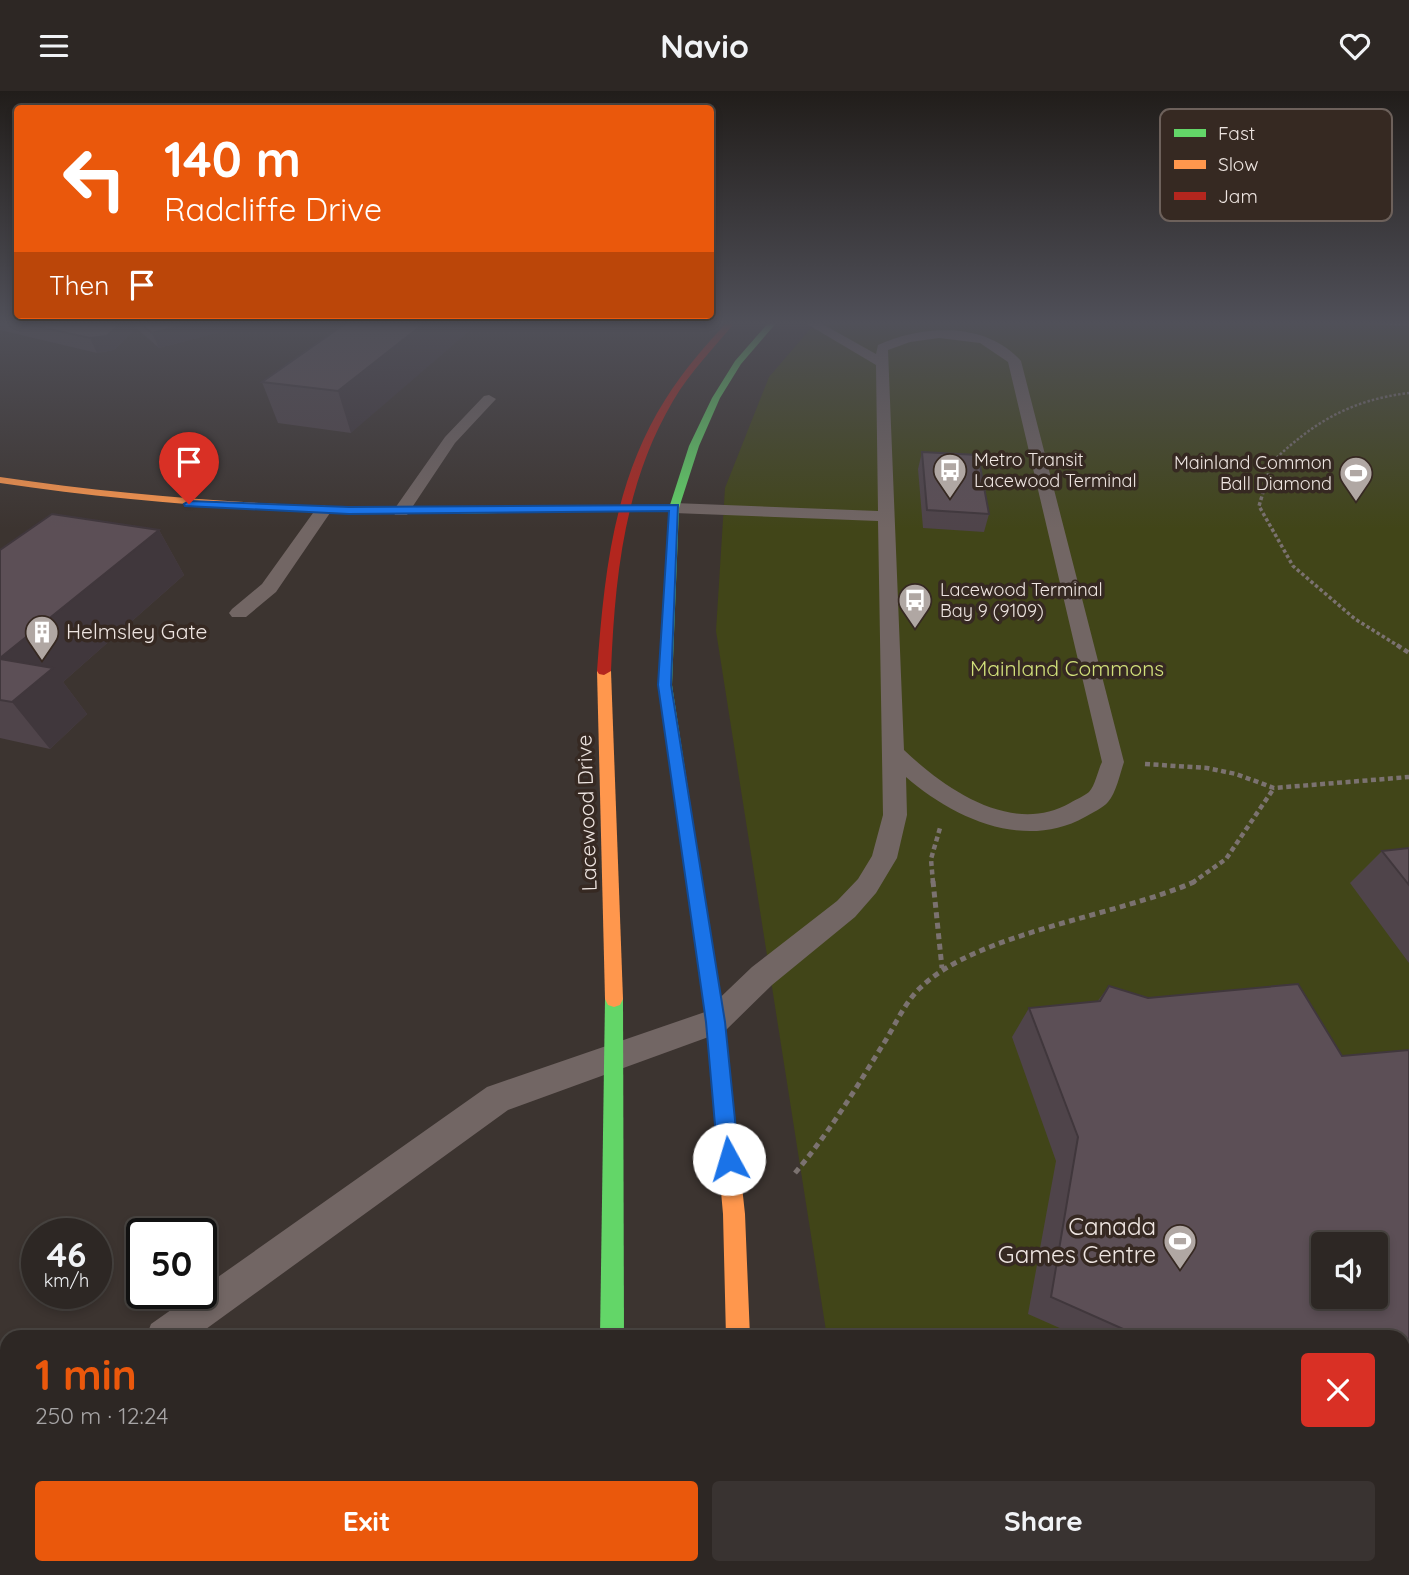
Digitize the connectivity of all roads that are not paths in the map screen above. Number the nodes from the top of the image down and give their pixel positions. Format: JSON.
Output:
{"nodes":[{"id":1,"x":674,"y":390,"type":"edge"},
{"id":2,"x":721,"y":390,"type":"edge"},
{"id":3,"x":884,"y":390,"type":"edge"},
{"id":4,"x":1021,"y":390,"type":"edge"},
{"id":5,"x":489,"y":399,"type":"dead end"},
{"id":6,"x":0,"y":480,"type":"edge"},
{"id":7,"x":621,"y":508,"type":"junction"},
{"id":8,"x":674,"y":508,"type":"junction"},
{"id":9,"x":324,"y":510,"type":"junction"},
{"id":10,"x":401,"y":511,"type":"junction"},
{"id":11,"x":887,"y":516,"type":"junction"},
{"id":12,"x":239,"y":613,"type":"dead end"},
{"id":13,"x":893,"y":752,"type":"junction"},
{"id":14,"x":715,"y":1022,"type":"junction"},
{"id":15,"x":614,"y":1059,"type":"junction"},
{"id":16,"x":174,"y":1330,"type":"edge"},
{"id":17,"x":612,"y":1330,"type":"edge"},
{"id":18,"x":738,"y":1330,"type":"edge"}],
"edges":[{"from":1,"to":7,"type":"main road","name":"Lacewood Drive"},
{"from":2,"to":8,"type":"main road"},
{"from":3,"to":11,"type":"lane"},
{"from":4,"to":13,"type":"lane"},
{"from":5,"to":10,"type":"lane"},
{"from":6,"to":9,"type":"main road"},
{"from":7,"to":8,"type":"main road"},
{"from":7,"to":10,"type":"main road"},
{"from":7,"to":15,"type":"main road","name":"Lacewood Drive"},
{"from":8,"to":11,"type":"lane"},
{"from":8,"to":14,"type":"main road"},
{"from":9,"to":10,"type":"main road"},
{"from":9,"to":12,"type":"lane"},
{"from":11,"to":13,"type":"lane"},
{"from":13,"to":14,"type":"lane"},
{"from":14,"to":15,"type":"lane"},
{"from":14,"to":18,"type":"main road"},
{"from":15,"to":16,"type":"lane"},
{"from":15,"to":17,"type":"main road","name":"Lacewood Drive"}]}
